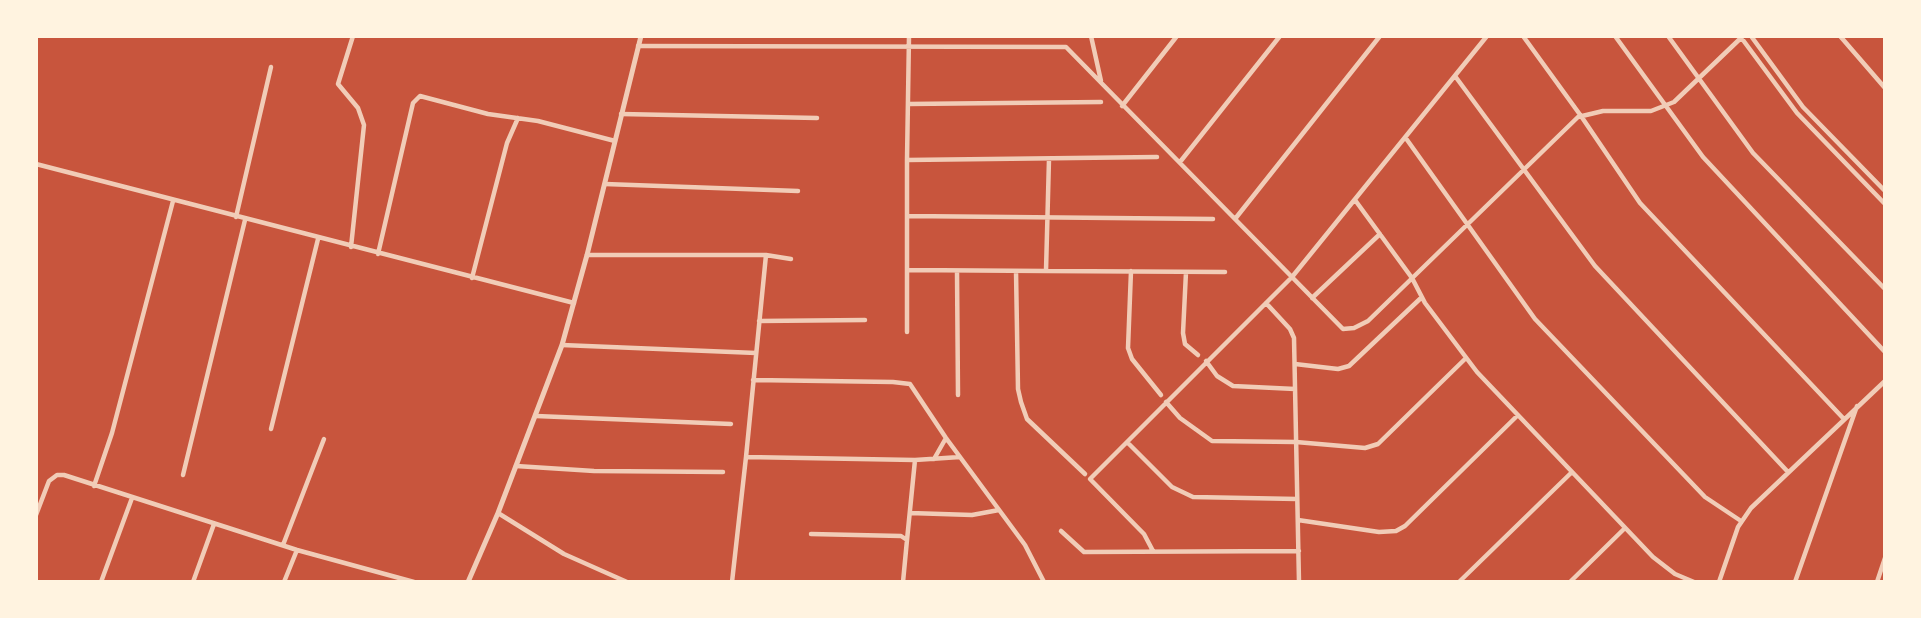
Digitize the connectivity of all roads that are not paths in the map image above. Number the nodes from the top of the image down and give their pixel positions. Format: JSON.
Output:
{"nodes":[{"id":1,"x":352,"y":36,"type":"edge"},
{"id":2,"x":641,"y":36,"type":"edge"},
{"id":3,"x":909,"y":36,"type":"edge"},
{"id":4,"x":1091,"y":36,"type":"edge"},
{"id":5,"x":1177,"y":36,"type":"edge"},
{"id":6,"x":1280,"y":36,"type":"edge"},
{"id":7,"x":1380,"y":36,"type":"edge"},
{"id":8,"x":1487,"y":36,"type":"edge"},
{"id":9,"x":1523,"y":36,"type":"edge"},
{"id":10,"x":1615,"y":36,"type":"edge"},
{"id":11,"x":1668,"y":36,"type":"edge"},
{"id":12,"x":1741,"y":36,"type":"edge"},
{"id":13,"x":1751,"y":36,"type":"edge"},
{"id":14,"x":1840,"y":36,"type":"edge"},
{"id":15,"x":638,"y":46,"type":"junction"},
{"id":16,"x":908,"y":46,"type":"junction"},
{"id":17,"x":271,"y":68,"type":"dead end"},
{"id":18,"x":1455,"y":76,"type":"junction"},
{"id":19,"x":1699,"y":78,"type":"junction"},
{"id":20,"x":1102,"y":84,"type":"junction"},
{"id":21,"x":1885,"y":88,"type":"edge"},
{"id":22,"x":1101,"y":102,"type":"dead end"},
{"id":23,"x":908,"y":104,"type":"junction"},
{"id":24,"x":1122,"y":106,"type":"junction"},
{"id":25,"x":1665,"y":106,"type":"junction"},
{"id":26,"x":621,"y":114,"type":"junction"},
{"id":27,"x":1581,"y":116,"type":"junction"},
{"id":28,"x":518,"y":118,"type":"junction"},
{"id":29,"x":817,"y":118,"type":"dead end"},
{"id":30,"x":1405,"y":137,"type":"junction"},
{"id":31,"x":615,"y":141,"type":"junction"},
{"id":32,"x":1157,"y":158,"type":"dead end"},
{"id":33,"x":1048,"y":159,"type":"junction"},
{"id":34,"x":907,"y":160,"type":"junction"},
{"id":35,"x":1180,"y":162,"type":"junction"},
{"id":36,"x":36,"y":164,"type":"edge"},
{"id":37,"x":1524,"y":169,"type":"junction"},
{"id":38,"x":605,"y":184,"type":"junction"},
{"id":39,"x":798,"y":191,"type":"dead end"},
{"id":40,"x":1885,"y":191,"type":"edge"},
{"id":41,"x":1355,"y":200,"type":"junction"},
{"id":42,"x":173,"y":201,"type":"junction"},
{"id":43,"x":1885,"y":204,"type":"edge"},
{"id":44,"x":1048,"y":215,"type":"junction"},
{"id":45,"x":907,"y":216,"type":"junction"},
{"id":46,"x":236,"y":217,"type":"junction"},
{"id":47,"x":1213,"y":219,"type":"dead end"},
{"id":48,"x":1235,"y":219,"type":"junction"},
{"id":49,"x":245,"y":220,"type":"junction"},
{"id":50,"x":1466,"y":226,"type":"junction"},
{"id":51,"x":1380,"y":234,"type":"junction"},
{"id":52,"x":318,"y":239,"type":"junction"},
{"id":53,"x":351,"y":247,"type":"junction"},
{"id":54,"x":378,"y":254,"type":"junction"},
{"id":55,"x":587,"y":255,"type":"junction"},
{"id":56,"x":766,"y":255,"type":"junction"},
{"id":57,"x":791,"y":259,"type":"dead end"},
{"id":58,"x":907,"y":270,"type":"junction"},
{"id":59,"x":957,"y":271,"type":"junction"},
{"id":60,"x":1046,"y":271,"type":"junction"},
{"id":61,"x":1131,"y":271,"type":"junction"},
{"id":62,"x":1016,"y":272,"type":"junction"},
{"id":63,"x":1186,"y":272,"type":"junction"},
{"id":64,"x":1225,"y":272,"type":"dead end"},
{"id":65,"x":1292,"y":277,"type":"junction"},
{"id":66,"x":472,"y":278,"type":"junction"},
{"id":67,"x":1412,"y":278,"type":"junction"},
{"id":68,"x":1885,"y":289,"type":"edge"},
{"id":69,"x":1422,"y":297,"type":"junction"},
{"id":70,"x":1312,"y":298,"type":"junction"},
{"id":71,"x":574,"y":303,"type":"junction"},
{"id":72,"x":1266,"y":303,"type":"junction"},
{"id":73,"x":865,"y":320,"type":"dead end"},
{"id":74,"x":759,"y":321,"type":"junction"},
{"id":75,"x":907,"y":332,"type":"dead end"},
{"id":76,"x":562,"y":345,"type":"junction"},
{"id":77,"x":1885,"y":352,"type":"edge"},
{"id":78,"x":756,"y":353,"type":"junction"},
{"id":79,"x":1198,"y":355,"type":"dead end"},
{"id":80,"x":1466,"y":357,"type":"junction"},
{"id":81,"x":1206,"y":361,"type":"junction"},
{"id":82,"x":1295,"y":364,"type":"junction"},
{"id":83,"x":753,"y":380,"type":"junction"},
{"id":84,"x":1885,"y":381,"type":"edge"},
{"id":85,"x":1880,"y":386,"type":"junction"},
{"id":86,"x":1295,"y":389,"type":"junction"},
{"id":87,"x":1885,"y":390,"type":"edge"},
{"id":88,"x":958,"y":395,"type":"dead end"},
{"id":89,"x":1161,"y":395,"type":"dead end"},
{"id":90,"x":1166,"y":402,"type":"junction"},
{"id":91,"x":1857,"y":405,"type":"junction"},
{"id":92,"x":1518,"y":415,"type":"junction"},
{"id":93,"x":536,"y":416,"type":"junction"},
{"id":94,"x":1843,"y":418,"type":"junction"},
{"id":95,"x":731,"y":424,"type":"dead end"},
{"id":96,"x":271,"y":429,"type":"dead end"},
{"id":97,"x":946,"y":438,"type":"junction"},
{"id":98,"x":324,"y":439,"type":"dead end"},
{"id":99,"x":1127,"y":442,"type":"junction"},
{"id":100,"x":1296,"y":442,"type":"junction"},
{"id":101,"x":746,"y":457,"type":"junction"},
{"id":102,"x":960,"y":457,"type":"junction"},
{"id":103,"x":934,"y":459,"type":"junction"},
{"id":104,"x":915,"y":460,"type":"junction"},
{"id":105,"x":516,"y":466,"type":"junction"},
{"id":106,"x":1572,"y":471,"type":"junction"},
{"id":107,"x":723,"y":472,"type":"dead end"},
{"id":108,"x":1788,"y":472,"type":"junction"},
{"id":109,"x":1084,"y":474,"type":"dead end"},
{"id":110,"x":183,"y":475,"type":"dead end"},
{"id":111,"x":94,"y":486,"type":"junction"},
{"id":112,"x":132,"y":498,"type":"junction"},
{"id":113,"x":1298,"y":499,"type":"junction"},
{"id":114,"x":999,"y":510,"type":"junction"},
{"id":115,"x":498,"y":513,"type":"junction"},
{"id":116,"x":910,"y":513,"type":"junction"},
{"id":117,"x":36,"y":515,"type":"edge"},
{"id":118,"x":1298,"y":520,"type":"junction"},
{"id":119,"x":1741,"y":521,"type":"junction"},
{"id":120,"x":214,"y":524,"type":"junction"},
{"id":121,"x":1625,"y":528,"type":"junction"},
{"id":122,"x":1061,"y":531,"type":"dead end"},
{"id":123,"x":811,"y":534,"type":"dead end"},
{"id":124,"x":907,"y":540,"type":"junction"},
{"id":125,"x":284,"y":545,"type":"junction"},
{"id":126,"x":297,"y":550,"type":"junction"},
{"id":127,"x":1153,"y":551,"type":"junction"},
{"id":128,"x":1299,"y":551,"type":"junction"},
{"id":129,"x":1885,"y":558,"type":"edge"},
{"id":130,"x":101,"y":582,"type":"edge"},
{"id":131,"x":193,"y":582,"type":"edge"},
{"id":132,"x":284,"y":582,"type":"edge"},
{"id":133,"x":414,"y":582,"type":"edge"},
{"id":134,"x":468,"y":582,"type":"edge"},
{"id":135,"x":627,"y":582,"type":"edge"},
{"id":136,"x":732,"y":582,"type":"edge"},
{"id":137,"x":903,"y":582,"type":"edge"},
{"id":138,"x":1044,"y":582,"type":"edge"},
{"id":139,"x":1299,"y":582,"type":"edge"},
{"id":140,"x":1459,"y":582,"type":"edge"},
{"id":141,"x":1570,"y":582,"type":"edge"},
{"id":142,"x":1694,"y":582,"type":"edge"},
{"id":143,"x":1719,"y":582,"type":"edge"},
{"id":144,"x":1795,"y":582,"type":"edge"},
{"id":145,"x":1877,"y":582,"type":"edge"}],
"edges":[{"from":1,"to":53,"type":"street"},
{"from":2,"to":15,"type":"street"},
{"from":3,"to":16,"type":"street"},
{"from":4,"to":20,"type":"street"},
{"from":5,"to":24,"type":"street"},
{"from":6,"to":35,"type":"street"},
{"from":7,"to":48,"type":"street"},
{"from":8,"to":18,"type":"street"},
{"from":9,"to":27,"type":"street"},
{"from":10,"to":25,"type":"street"},
{"from":11,"to":19,"type":"street"},
{"from":12,"to":19,"type":"street"},
{"from":12,"to":43,"type":"street"},
{"from":13,"to":40,"type":"street"},
{"from":14,"to":21,"type":"street"},
{"from":15,"to":16,"type":"street"},
{"from":15,"to":26,"type":"street"},
{"from":16,"to":20,"type":"street"},
{"from":16,"to":23,"type":"street"},
{"from":17,"to":46,"type":"street"},
{"from":18,"to":30,"type":"street"},
{"from":18,"to":37,"type":"street"},
{"from":19,"to":25,"type":"street"},
{"from":19,"to":68,"type":"street"},
{"from":20,"to":24,"type":"street"},
{"from":22,"to":23,"type":"street"},
{"from":23,"to":34,"type":"street"},
{"from":24,"to":35,"type":"street"},
{"from":25,"to":27,"type":"street"},
{"from":25,"to":77,"type":"street"},
{"from":26,"to":29,"type":"street"},
{"from":26,"to":31,"type":"street"},
{"from":27,"to":37,"type":"street"},
{"from":27,"to":94,"type":"street"},
{"from":28,"to":31,"type":"street"},
{"from":28,"to":54,"type":"street"},
{"from":28,"to":66,"type":"street"},
{"from":30,"to":41,"type":"street"},
{"from":30,"to":50,"type":"street"},
{"from":31,"to":38,"type":"street"},
{"from":32,"to":33,"type":"street"},
{"from":33,"to":34,"type":"street"},
{"from":33,"to":44,"type":"street"},
{"from":34,"to":45,"type":"street"},
{"from":35,"to":48,"type":"street"},
{"from":36,"to":42,"type":"street"},
{"from":37,"to":50,"type":"street"},
{"from":37,"to":108,"type":"street"},
{"from":38,"to":39,"type":"street"},
{"from":38,"to":55,"type":"street"},
{"from":41,"to":51,"type":"street"},
{"from":41,"to":65,"type":"street"},
{"from":42,"to":46,"type":"street"},
{"from":42,"to":111,"type":"street"},
{"from":44,"to":45,"type":"street"},
{"from":44,"to":47,"type":"street"},
{"from":44,"to":60,"type":"street"},
{"from":45,"to":58,"type":"street"},
{"from":46,"to":49,"type":"street"},
{"from":48,"to":65,"type":"street"},
{"from":49,"to":52,"type":"street"},
{"from":49,"to":110,"type":"street"},
{"from":50,"to":67,"type":"street"},
{"from":50,"to":119,"type":"street"},
{"from":51,"to":67,"type":"street"},
{"from":51,"to":70,"type":"street"},
{"from":52,"to":53,"type":"street"},
{"from":52,"to":96,"type":"street"},
{"from":53,"to":54,"type":"street"},
{"from":54,"to":66,"type":"street"},
{"from":55,"to":56,"type":"street"},
{"from":55,"to":71,"type":"street"},
{"from":56,"to":57,"type":"street"},
{"from":56,"to":74,"type":"street"},
{"from":58,"to":59,"type":"street"},
{"from":58,"to":75,"type":"street"},
{"from":59,"to":62,"type":"street"},
{"from":59,"to":88,"type":"street"},
{"from":60,"to":61,"type":"street"},
{"from":60,"to":62,"type":"street"},
{"from":61,"to":63,"type":"street"},
{"from":61,"to":89,"type":"street"},
{"from":62,"to":109,"type":"street"},
{"from":63,"to":64,"type":"street"},
{"from":63,"to":79,"type":"street"},
{"from":65,"to":70,"type":"street"},
{"from":65,"to":72,"type":"street"},
{"from":66,"to":71,"type":"street"},
{"from":67,"to":69,"type":"street"},
{"from":67,"to":70,"type":"street"},
{"from":69,"to":80,"type":"street"},
{"from":69,"to":82,"type":"street"},
{"from":71,"to":76,"type":"street"},
{"from":72,"to":81,"type":"street"},
{"from":72,"to":82,"type":"street"},
{"from":73,"to":74,"type":"street"},
{"from":74,"to":78,"type":"street"},
{"from":76,"to":78,"type":"street"},
{"from":76,"to":93,"type":"street"},
{"from":78,"to":83,"type":"street"},
{"from":80,"to":92,"type":"street"},
{"from":80,"to":100,"type":"street"},
{"from":81,"to":86,"type":"street"},
{"from":81,"to":90,"type":"street"},
{"from":82,"to":86,"type":"street"},
{"from":83,"to":97,"type":"street"},
{"from":83,"to":101,"type":"street"},
{"from":84,"to":85,"type":"street"},
{"from":85,"to":87,"type":"street"},
{"from":85,"to":91,"type":"street"},
{"from":86,"to":100,"type":"street"},
{"from":90,"to":99,"type":"street"},
{"from":90,"to":100,"type":"street"},
{"from":91,"to":94,"type":"street"},
{"from":91,"to":144,"type":"street"},
{"from":92,"to":106,"type":"street"},
{"from":92,"to":118,"type":"street"},
{"from":93,"to":95,"type":"street"},
{"from":93,"to":105,"type":"street"},
{"from":94,"to":108,"type":"street"},
{"from":97,"to":102,"type":"street"},
{"from":97,"to":103,"type":"street"},
{"from":98,"to":125,"type":"street"},
{"from":99,"to":113,"type":"street"},
{"from":99,"to":127,"type":"street"},
{"from":100,"to":113,"type":"street"},
{"from":101,"to":104,"type":"street"},
{"from":101,"to":136,"type":"street"},
{"from":102,"to":103,"type":"street"},
{"from":102,"to":114,"type":"street"},
{"from":103,"to":104,"type":"street"},
{"from":104,"to":116,"type":"street"},
{"from":105,"to":107,"type":"street"},
{"from":105,"to":115,"type":"street"},
{"from":106,"to":121,"type":"street"},
{"from":106,"to":140,"type":"street"},
{"from":108,"to":119,"type":"street"},
{"from":111,"to":112,"type":"street"},
{"from":111,"to":117,"type":"street"},
{"from":112,"to":120,"type":"street"},
{"from":112,"to":130,"type":"street"},
{"from":113,"to":118,"type":"street"},
{"from":114,"to":116,"type":"street"},
{"from":114,"to":138,"type":"street"},
{"from":115,"to":134,"type":"street"},
{"from":115,"to":135,"type":"street"},
{"from":116,"to":124,"type":"street"},
{"from":118,"to":128,"type":"street"},
{"from":119,"to":143,"type":"street"},
{"from":120,"to":125,"type":"street"},
{"from":120,"to":131,"type":"street"},
{"from":121,"to":141,"type":"street"},
{"from":121,"to":142,"type":"street"},
{"from":122,"to":127,"type":"street"},
{"from":123,"to":124,"type":"street"},
{"from":124,"to":137,"type":"street"},
{"from":125,"to":126,"type":"street"},
{"from":126,"to":132,"type":"street"},
{"from":126,"to":133,"type":"street"},
{"from":127,"to":128,"type":"street"},
{"from":128,"to":139,"type":"street"},
{"from":129,"to":145,"type":"street"}]}
